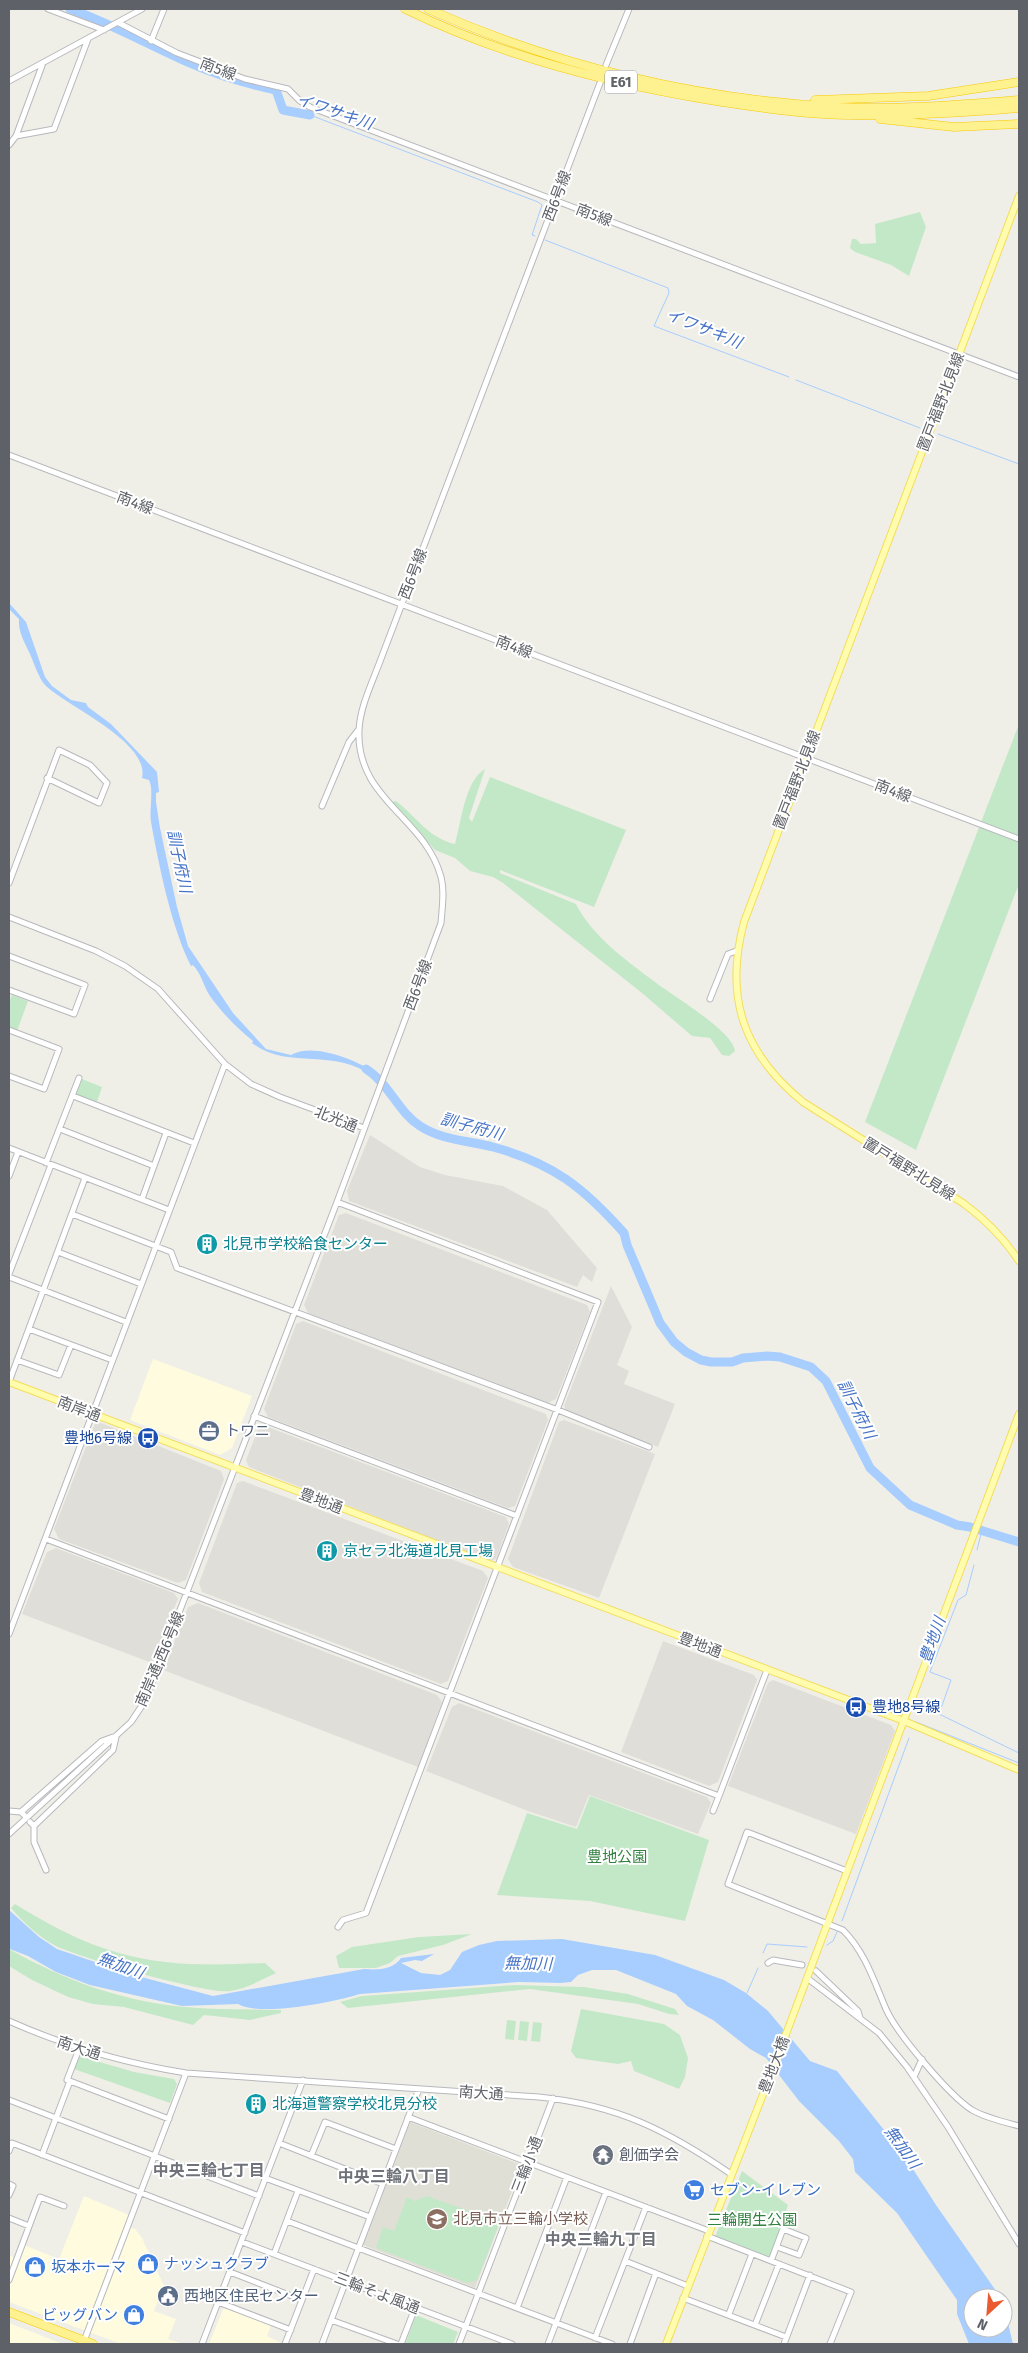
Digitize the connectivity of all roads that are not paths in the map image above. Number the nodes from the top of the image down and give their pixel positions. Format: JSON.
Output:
{"nodes":[{"id":1,"x":48,"y":9,"type":"edge"},
{"id":2,"x":142,"y":9,"type":"edge"},
{"id":3,"x":164,"y":9,"type":"edge"},
{"id":4,"x":405,"y":9,"type":"edge"},
{"id":5,"x":428,"y":9,"type":"edge"},
{"id":6,"x":629,"y":9,"type":"edge"},
{"id":7,"x":115,"y":24,"type":"junction"},
{"id":8,"x":104,"y":30,"type":"junction"},
{"id":9,"x":88,"y":39,"type":"junction"},
{"id":10,"x":151,"y":40,"type":"junction"},
{"id":11,"x":43,"y":63,"type":"junction"},
{"id":12,"x":606,"y":65,"type":"dead end"},
{"id":13,"x":9,"y":81,"type":"edge"},
{"id":14,"x":1019,"y":82,"type":"edge"},
{"id":15,"x":600,"y":83,"type":"dead end"},
{"id":16,"x":763,"y":99,"type":"junction"},
{"id":17,"x":1019,"y":100,"type":"edge"},
{"id":18,"x":1019,"y":108,"type":"edge"},
{"id":19,"x":848,"y":115,"type":"junction"},
{"id":20,"x":1019,"y":124,"type":"edge"},
{"id":21,"x":16,"y":136,"type":"junction"},
{"id":22,"x":9,"y":145,"type":"edge"},
{"id":23,"x":1019,"y":196,"type":"edge"},
{"id":24,"x":555,"y":201,"type":"junction"},
{"id":25,"x":960,"y":354,"type":"junction"},
{"id":26,"x":1019,"y":377,"type":"edge"},
{"id":27,"x":9,"y":455,"type":"edge"},
{"id":28,"x":402,"y":604,"type":"junction"},
{"id":29,"x":359,"y":729,"type":"junction"},
{"id":30,"x":805,"y":758,"type":"junction"},
{"id":31,"x":47,"y":778,"type":"junction"},
{"id":32,"x":322,"y":806,"type":"dead end"},
{"id":33,"x":1019,"y":839,"type":"edge"},
{"id":34,"x":9,"y":883,"type":"edge"},
{"id":35,"x":9,"y":918,"type":"edge"},
{"id":36,"x":736,"y":951,"type":"junction"},
{"id":37,"x":9,"y":956,"type":"edge"},
{"id":38,"x":9,"y":990,"type":"edge"},
{"id":39,"x":710,"y":999,"type":"dead end"},
{"id":40,"x":9,"y":1030,"type":"edge"},
{"id":41,"x":225,"y":1064,"type":"junction"},
{"id":42,"x":9,"y":1076,"type":"edge"},
{"id":43,"x":80,"y":1078,"type":"dead end"},
{"id":44,"x":73,"y":1096,"type":"junction"},
{"id":45,"x":60,"y":1128,"type":"junction"},
{"id":46,"x":364,"y":1128,"type":"junction"},
{"id":47,"x":166,"y":1133,"type":"junction"},
{"id":48,"x":194,"y":1143,"type":"junction"},
{"id":49,"x":9,"y":1148,"type":"edge"},
{"id":50,"x":18,"y":1152,"type":"junction"},
{"id":51,"x":49,"y":1164,"type":"junction"},
{"id":52,"x":154,"y":1166,"type":"junction"},
{"id":53,"x":9,"y":1176,"type":"edge"},
{"id":54,"x":85,"y":1178,"type":"junction"},
{"id":55,"x":142,"y":1199,"type":"junction"},
{"id":56,"x":337,"y":1202,"type":"junction"},
{"id":57,"x":169,"y":1210,"type":"junction"},
{"id":58,"x":72,"y":1214,"type":"junction"},
{"id":59,"x":156,"y":1246,"type":"junction"},
{"id":60,"x":58,"y":1252,"type":"junction"},
{"id":61,"x":1019,"y":1261,"type":"edge"},
{"id":62,"x":9,"y":1276,"type":"edge"},
{"id":63,"x":141,"y":1284,"type":"junction"},
{"id":64,"x":43,"y":1291,"type":"junction"},
{"id":65,"x":293,"y":1312,"type":"junction"},
{"id":66,"x":126,"y":1322,"type":"junction"},
{"id":67,"x":29,"y":1329,"type":"junction"},
{"id":68,"x":71,"y":1345,"type":"junction"},
{"id":69,"x":17,"y":1360,"type":"junction"},
{"id":70,"x":112,"y":1360,"type":"junction"},
{"id":71,"x":9,"y":1382,"type":"edge"},
{"id":72,"x":558,"y":1410,"type":"junction"},
{"id":73,"x":93,"y":1414,"type":"junction"},
{"id":74,"x":1019,"y":1414,"type":"edge"},
{"id":75,"x":254,"y":1416,"type":"junction"},
{"id":76,"x":649,"y":1447,"type":"dead end"},
{"id":77,"x":234,"y":1468,"type":"junction"},
{"id":78,"x":517,"y":1516,"type":"junction"},
{"id":79,"x":46,"y":1539,"type":"junction"},
{"id":80,"x":497,"y":1568,"type":"junction"},
{"id":81,"x":187,"y":1593,"type":"junction"},
{"id":82,"x":9,"y":1634,"type":"edge"},
{"id":83,"x":767,"y":1670,"type":"junction"},
{"id":84,"x":450,"y":1693,"type":"junction"},
{"id":85,"x":904,"y":1721,"type":"junction"},
{"id":86,"x":116,"y":1736,"type":"junction"},
{"id":87,"x":1019,"y":1770,"type":"edge"},
{"id":88,"x":719,"y":1796,"type":"junction"},
{"id":89,"x":9,"y":1811,"type":"edge"},
{"id":90,"x":713,"y":1811,"type":"dead end"},
{"id":91,"x":9,"y":1834,"type":"edge"},
{"id":92,"x":46,"y":1870,"type":"dead end"},
{"id":93,"x":848,"y":1871,"type":"junction"},
{"id":94,"x":827,"y":1922,"type":"junction"},
{"id":95,"x":338,"y":1927,"type":"dead end"},
{"id":96,"x":768,"y":1963,"type":"dead end"},
{"id":97,"x":802,"y":1965,"type":"dead end"},
{"id":98,"x":816,"y":1971,"type":"dead end"},
{"id":99,"x":806,"y":1980,"type":"junction"},
{"id":100,"x":860,"y":2019,"type":"junction"},
{"id":101,"x":9,"y":2021,"type":"edge"},
{"id":102,"x":79,"y":2049,"type":"junction"},
{"id":103,"x":922,"y":2059,"type":"junction"},
{"id":104,"x":186,"y":2073,"type":"junction"},
{"id":105,"x":914,"y":2077,"type":"junction"},
{"id":106,"x":303,"y":2080,"type":"junction"},
{"id":107,"x":70,"y":2081,"type":"junction"},
{"id":108,"x":419,"y":2089,"type":"junction"},
{"id":109,"x":553,"y":2098,"type":"junction"},
{"id":110,"x":9,"y":2100,"type":"edge"},
{"id":111,"x":408,"y":2117,"type":"junction"},
{"id":112,"x":57,"y":2118,"type":"junction"},
{"id":113,"x":169,"y":2119,"type":"junction"},
{"id":114,"x":1019,"y":2126,"type":"edge"},
{"id":115,"x":279,"y":2144,"type":"junction"},
{"id":116,"x":396,"y":2148,"type":"junction"},
{"id":117,"x":9,"y":2151,"type":"edge"},
{"id":118,"x":42,"y":2155,"type":"junction"},
{"id":119,"x":155,"y":2156,"type":"junction"},
{"id":120,"x":311,"y":2156,"type":"junction"},
{"id":121,"x":528,"y":2162,"type":"junction"},
{"id":122,"x":731,"y":2174,"type":"junction"},
{"id":123,"x":567,"y":2177,"type":"junction"},
{"id":124,"x":266,"y":2178,"type":"junction"},
{"id":125,"x":9,"y":2184,"type":"edge"},
{"id":126,"x":383,"y":2184,"type":"junction"},
{"id":127,"x":298,"y":2191,"type":"junction"},
{"id":128,"x":141,"y":2192,"type":"junction"},
{"id":129,"x":606,"y":2192,"type":"junction"},
{"id":130,"x":9,"y":2196,"type":"edge"},
{"id":131,"x":259,"y":2196,"type":"junction"},
{"id":132,"x":64,"y":2206,"type":"dead end"},
{"id":133,"x":646,"y":2207,"type":"junction"},
{"id":134,"x":9,"y":2218,"type":"edge"},
{"id":135,"x":370,"y":2218,"type":"junction"},
{"id":136,"x":287,"y":2221,"type":"junction"},
{"id":137,"x":29,"y":2226,"type":"junction"},
{"id":138,"x":245,"y":2233,"type":"junction"},
{"id":139,"x":708,"y":2234,"type":"junction"},
{"id":140,"x":242,"y":2242,"type":"junction"},
{"id":141,"x":1019,"y":2244,"type":"edge"},
{"id":142,"x":777,"y":2247,"type":"junction"},
{"id":143,"x":359,"y":2248,"type":"junction"},
{"id":144,"x":274,"y":2254,"type":"junction"},
{"id":145,"x":752,"y":2254,"type":"junction"},
{"id":146,"x":624,"y":2261,"type":"junction"},
{"id":147,"x":771,"y":2261,"type":"junction"},
{"id":148,"x":779,"y":2264,"type":"junction"},
{"id":149,"x":314,"y":2269,"type":"junction"},
{"id":150,"x":230,"y":2272,"type":"junction"},
{"id":151,"x":656,"y":2273,"type":"junction"},
{"id":152,"x":810,"y":2276,"type":"junction"},
{"id":153,"x":9,"y":2280,"type":"edge"},
{"id":154,"x":346,"y":2281,"type":"junction"},
{"id":155,"x":688,"y":2286,"type":"junction"},
{"id":156,"x":479,"y":2294,"type":"junction"},
{"id":157,"x":684,"y":2298,"type":"junction"},
{"id":158,"x":302,"y":2300,"type":"junction"},
{"id":159,"x":218,"y":2302,"type":"junction"},
{"id":160,"x":415,"y":2308,"type":"junction"},
{"id":161,"x":517,"y":2308,"type":"junction"},
{"id":162,"x":9,"y":2312,"type":"edge"},
{"id":163,"x":728,"y":2314,"type":"junction"},
{"id":164,"x":332,"y":2320,"type":"junction"},
{"id":165,"x":556,"y":2323,"type":"junction"},
{"id":166,"x":755,"y":2325,"type":"junction"},
{"id":167,"x":466,"y":2327,"type":"junction"},
{"id":168,"x":290,"y":2330,"type":"junction"},
{"id":169,"x":786,"y":2336,"type":"junction"},
{"id":170,"x":595,"y":2338,"type":"junction"},
{"id":171,"x":84,"y":2341,"type":"junction"},
{"id":172,"x":504,"y":2343,"type":"edge"},
{"id":173,"x":93,"y":2344,"type":"edge"},
{"id":174,"x":202,"y":2344,"type":"edge"},
{"id":175,"x":285,"y":2344,"type":"edge"},
{"id":176,"x":322,"y":2344,"type":"edge"},
{"id":177,"x":397,"y":2344,"type":"edge"},
{"id":178,"x":401,"y":2344,"type":"edge"},
{"id":179,"x":459,"y":2344,"type":"edge"},
{"id":180,"x":512,"y":2344,"type":"edge"},
{"id":181,"x":548,"y":2344,"type":"edge"},
{"id":182,"x":612,"y":2344,"type":"edge"},
{"id":183,"x":630,"y":2344,"type":"edge"},
{"id":184,"x":666,"y":2344,"type":"edge"},
{"id":185,"x":784,"y":2344,"type":"edge"},
{"id":186,"x":830,"y":2344,"type":"edge"}],
"edges":[{"from":1,"to":8,"type":"street"},
{"from":2,"to":7,"type":"street"},
{"from":3,"to":10,"type":"street"},
{"from":4,"to":19,"type":"highway","number":"E61"},
{"from":5,"to":16,"type":"highway","number":"E61"},
{"from":6,"to":12,"type":"street"},
{"from":7,"to":8,"type":"street"},
{"from":7,"to":10,"type":"street","name":"南5線"},
{"from":8,"to":9,"type":"street"},
{"from":9,"to":11,"type":"street"},
{"from":9,"to":21,"type":"street"},
{"from":10,"to":24,"type":"street","name":"南5線"},
{"from":11,"to":13,"type":"street"},
{"from":11,"to":21,"type":"street"},
{"from":14,"to":16,"type":"highway"},
{"from":15,"to":24,"type":"street","name":"西6号線"},
{"from":16,"to":17,"type":"highway","number":"E61"},
{"from":18,"to":19,"type":"highway","number":"E61"},
{"from":19,"to":20,"type":"highway"},
{"from":21,"to":22,"type":"street"},
{"from":23,"to":25,"type":"main road","name":"置戸福野北見線"},
{"from":24,"to":25,"type":"street","name":"南5線"},
{"from":24,"to":28,"type":"street","name":"西6号線"},
{"from":25,"to":26,"type":"street","name":"南5線"},
{"from":25,"to":30,"type":"main road","name":"置戸福野北見線"},
{"from":27,"to":28,"type":"street","name":"南4線"},
{"from":28,"to":29,"type":"street","name":"西6号線"},
{"from":28,"to":30,"type":"street","name":"南4線"},
{"from":29,"to":32,"type":"street"},
{"from":29,"to":46,"type":"street","name":"西6号線"},
{"from":30,"to":33,"type":"street","name":"南4線"},
{"from":30,"to":36,"type":"main road","name":"置戸福野北見線"},
{"from":31,"to":31,"type":"street"},
{"from":31,"to":34,"type":"street"},
{"from":35,"to":41,"type":"street","name":"北光通"},
{"from":36,"to":39,"type":"street"},
{"from":36,"to":61,"type":"main road","name":"置戸福野北見線"},
{"from":37,"to":38,"type":"street"},
{"from":40,"to":42,"type":"street"},
{"from":41,"to":46,"type":"street","name":"北光通"},
{"from":41,"to":48,"type":"street"},
{"from":43,"to":44,"type":"street"},
{"from":44,"to":45,"type":"street"},
{"from":44,"to":47,"type":"street"},
{"from":45,"to":51,"type":"street"},
{"from":45,"to":52,"type":"street"},
{"from":46,"to":56,"type":"street","name":"北光通"},
{"from":47,"to":48,"type":"street"},
{"from":47,"to":52,"type":"street"},
{"from":48,"to":57,"type":"street"},
{"from":49,"to":50,"type":"street"},
{"from":50,"to":51,"type":"street"},
{"from":50,"to":53,"type":"street"},
{"from":51,"to":54,"type":"street"},
{"from":51,"to":62,"type":"street"},
{"from":52,"to":55,"type":"street"},
{"from":54,"to":55,"type":"street"},
{"from":54,"to":58,"type":"street"},
{"from":55,"to":57,"type":"street"},
{"from":56,"to":65,"type":"street","name":"北光通"},
{"from":56,"to":72,"type":"street"},
{"from":57,"to":59,"type":"street"},
{"from":58,"to":59,"type":"street"},
{"from":58,"to":60,"type":"street"},
{"from":59,"to":63,"type":"street"},
{"from":59,"to":65,"type":"street"},
{"from":60,"to":63,"type":"street"},
{"from":60,"to":64,"type":"street"},
{"from":62,"to":64,"type":"street"},
{"from":63,"to":66,"type":"street"},
{"from":64,"to":66,"type":"street"},
{"from":64,"to":67,"type":"street"},
{"from":65,"to":72,"type":"street"},
{"from":65,"to":75,"type":"street","name":"北光通"},
{"from":66,"to":70,"type":"street"},
{"from":67,"to":68,"type":"street"},
{"from":67,"to":69,"type":"street"},
{"from":68,"to":69,"type":"street"},
{"from":68,"to":70,"type":"street"},
{"from":69,"to":71,"type":"street"},
{"from":70,"to":73,"type":"street"},
{"from":71,"to":73,"type":"main road","name":"南岸通"},
{"from":72,"to":76,"type":"street"},
{"from":72,"to":78,"type":"street"},
{"from":73,"to":77,"type":"main road","name":"南岸通"},
{"from":73,"to":79,"type":"street"},
{"from":74,"to":85,"type":"main road"},
{"from":75,"to":77,"type":"street","name":"北光通"},
{"from":75,"to":78,"type":"street"},
{"from":77,"to":80,"type":"main road","name":"豊地通"},
{"from":77,"to":81,"type":"street","name":"南岸通;西6号線"},
{"from":78,"to":80,"type":"street"},
{"from":79,"to":81,"type":"street"},
{"from":79,"to":82,"type":"street"},
{"from":80,"to":83,"type":"main road","name":"豊地通"},
{"from":80,"to":84,"type":"street"},
{"from":81,"to":84,"type":"street"},
{"from":81,"to":86,"type":"street","name":"南岸通;西6号線"},
{"from":83,"to":85,"type":"main road","name":"豊地通"},
{"from":83,"to":88,"type":"street"},
{"from":84,"to":88,"type":"street"},
{"from":84,"to":95,"type":"street"},
{"from":85,"to":87,"type":"main road"},
{"from":85,"to":93,"type":"main road"},
{"from":86,"to":89,"type":"street"},
{"from":86,"to":91,"type":"street","name":"南岸通;西6号線"},
{"from":86,"to":92,"type":"street"},
{"from":88,"to":90,"type":"street"},
{"from":93,"to":94,"type":"main road"},
{"from":93,"to":94,"type":"street"},
{"from":94,"to":99,"type":"main road"},
{"from":94,"to":103,"type":"street"},
{"from":96,"to":97,"type":"street"},
{"from":98,"to":100,"type":"street"},
{"from":99,"to":100,"type":"street"},
{"from":99,"to":122,"type":"main road","name":"豊地大橋"},
{"from":100,"to":105,"type":"street"},
{"from":101,"to":102,"type":"street","name":"南大通"},
{"from":102,"to":104,"type":"street","name":"南大通"},
{"from":102,"to":107,"type":"street"},
{"from":103,"to":105,"type":"street"},
{"from":103,"to":114,"type":"street"},
{"from":104,"to":106,"type":"street","name":"南大通"},
{"from":104,"to":113,"type":"street"},
{"from":105,"to":141,"type":"street"},
{"from":106,"to":108,"type":"street","name":"南大通"},
{"from":106,"to":115,"type":"street"},
{"from":107,"to":112,"type":"street"},
{"from":107,"to":113,"type":"street"},
{"from":108,"to":109,"type":"street","name":"南大通"},
{"from":108,"to":111,"type":"street"},
{"from":109,"to":121,"type":"street","name":"三輪小通"},
{"from":109,"to":122,"type":"street","name":"南大通"},
{"from":110,"to":112,"type":"street"},
{"from":111,"to":116,"type":"street"},
{"from":111,"to":121,"type":"street"},
{"from":112,"to":118,"type":"street"},
{"from":112,"to":119,"type":"street"},
{"from":113,"to":119,"type":"street"},
{"from":115,"to":120,"type":"street"},
{"from":115,"to":124,"type":"street"},
{"from":116,"to":120,"type":"street"},
{"from":116,"to":126,"type":"street"},
{"from":117,"to":118,"type":"street"},
{"from":118,"to":128,"type":"street"},
{"from":119,"to":128,"type":"street"},
{"from":119,"to":131,"type":"street"},
{"from":120,"to":126,"type":"street"},
{"from":121,"to":123,"type":"street"},
{"from":121,"to":156,"type":"street","name":"三輪小通"},
{"from":122,"to":139,"type":"main road"},
{"from":123,"to":129,"type":"street"},
{"from":123,"to":161,"type":"street"},
{"from":124,"to":127,"type":"street"},
{"from":124,"to":131,"type":"street"},
{"from":125,"to":130,"type":"street"},
{"from":126,"to":135,"type":"street"},
{"from":127,"to":135,"type":"street"},
{"from":127,"to":136,"type":"street"},
{"from":128,"to":138,"type":"street"},
{"from":128,"to":171,"type":"street"},
{"from":129,"to":133,"type":"street"},
{"from":129,"to":165,"type":"street"},
{"from":131,"to":138,"type":"street"},
{"from":132,"to":137,"type":"street"},
{"from":133,"to":139,"type":"street"},
{"from":133,"to":146,"type":"street"},
{"from":134,"to":137,"type":"street"},
{"from":135,"to":143,"type":"street"},
{"from":136,"to":143,"type":"street"},
{"from":136,"to":144,"type":"street"},
{"from":137,"to":153,"type":"street"},
{"from":138,"to":140,"type":"street"},
{"from":139,"to":145,"type":"street"},
{"from":139,"to":155,"type":"main road"},
{"from":140,"to":144,"type":"street","name":"三輪そよ風通"},
{"from":140,"to":150,"type":"street"},
{"from":142,"to":142,"type":"street"},
{"from":142,"to":147,"type":"street"},
{"from":143,"to":154,"type":"street"},
{"from":143,"to":156,"type":"street"},
{"from":144,"to":149,"type":"street","name":"三輪そよ風通"},
{"from":145,"to":147,"type":"street"},
{"from":145,"to":163,"type":"street"},
{"from":146,"to":151,"type":"street"},
{"from":146,"to":170,"type":"street"},
{"from":147,"to":148,"type":"street"},
{"from":148,"to":152,"type":"street"},
{"from":148,"to":166,"type":"street"},
{"from":149,"to":154,"type":"street","name":"三輪そよ風通"},
{"from":149,"to":158,"type":"street"},
{"from":150,"to":158,"type":"street"},
{"from":150,"to":159,"type":"street"},
{"from":151,"to":155,"type":"street"},
{"from":151,"to":183,"type":"street"},
{"from":152,"to":169,"type":"street"},
{"from":152,"to":186,"type":"street"},
{"from":154,"to":160,"type":"street","name":"三輪そよ風通"},
{"from":154,"to":164,"type":"street"},
{"from":155,"to":157,"type":"main road"},
{"from":156,"to":161,"type":"street"},
{"from":156,"to":167,"type":"street","name":"三輪小通"},
{"from":157,"to":163,"type":"street"},
{"from":157,"to":184,"type":"main road"},
{"from":158,"to":168,"type":"street"},
{"from":159,"to":168,"type":"street"},
{"from":159,"to":174,"type":"street"},
{"from":160,"to":167,"type":"street","name":"三輪そよ風通"},
{"from":160,"to":178,"type":"street"},
{"from":161,"to":165,"type":"street"},
{"from":162,"to":171,"type":"highway"},
{"from":163,"to":166,"type":"street"},
{"from":164,"to":176,"type":"street"},
{"from":164,"to":177,"type":"street"},
{"from":165,"to":170,"type":"street"},
{"from":165,"to":181,"type":"street"},
{"from":166,"to":169,"type":"street"},
{"from":167,"to":172,"type":"street","name":"三輪そよ風通"},
{"from":167,"to":179,"type":"street","name":"三輪小通"},
{"from":168,"to":175,"type":"street"},
{"from":169,"to":185,"type":"street"},
{"from":170,"to":182,"type":"street"},
{"from":171,"to":173,"type":"highway"},
{"from":172,"to":180,"type":"street","name":"三輪そよ風通"}]}
